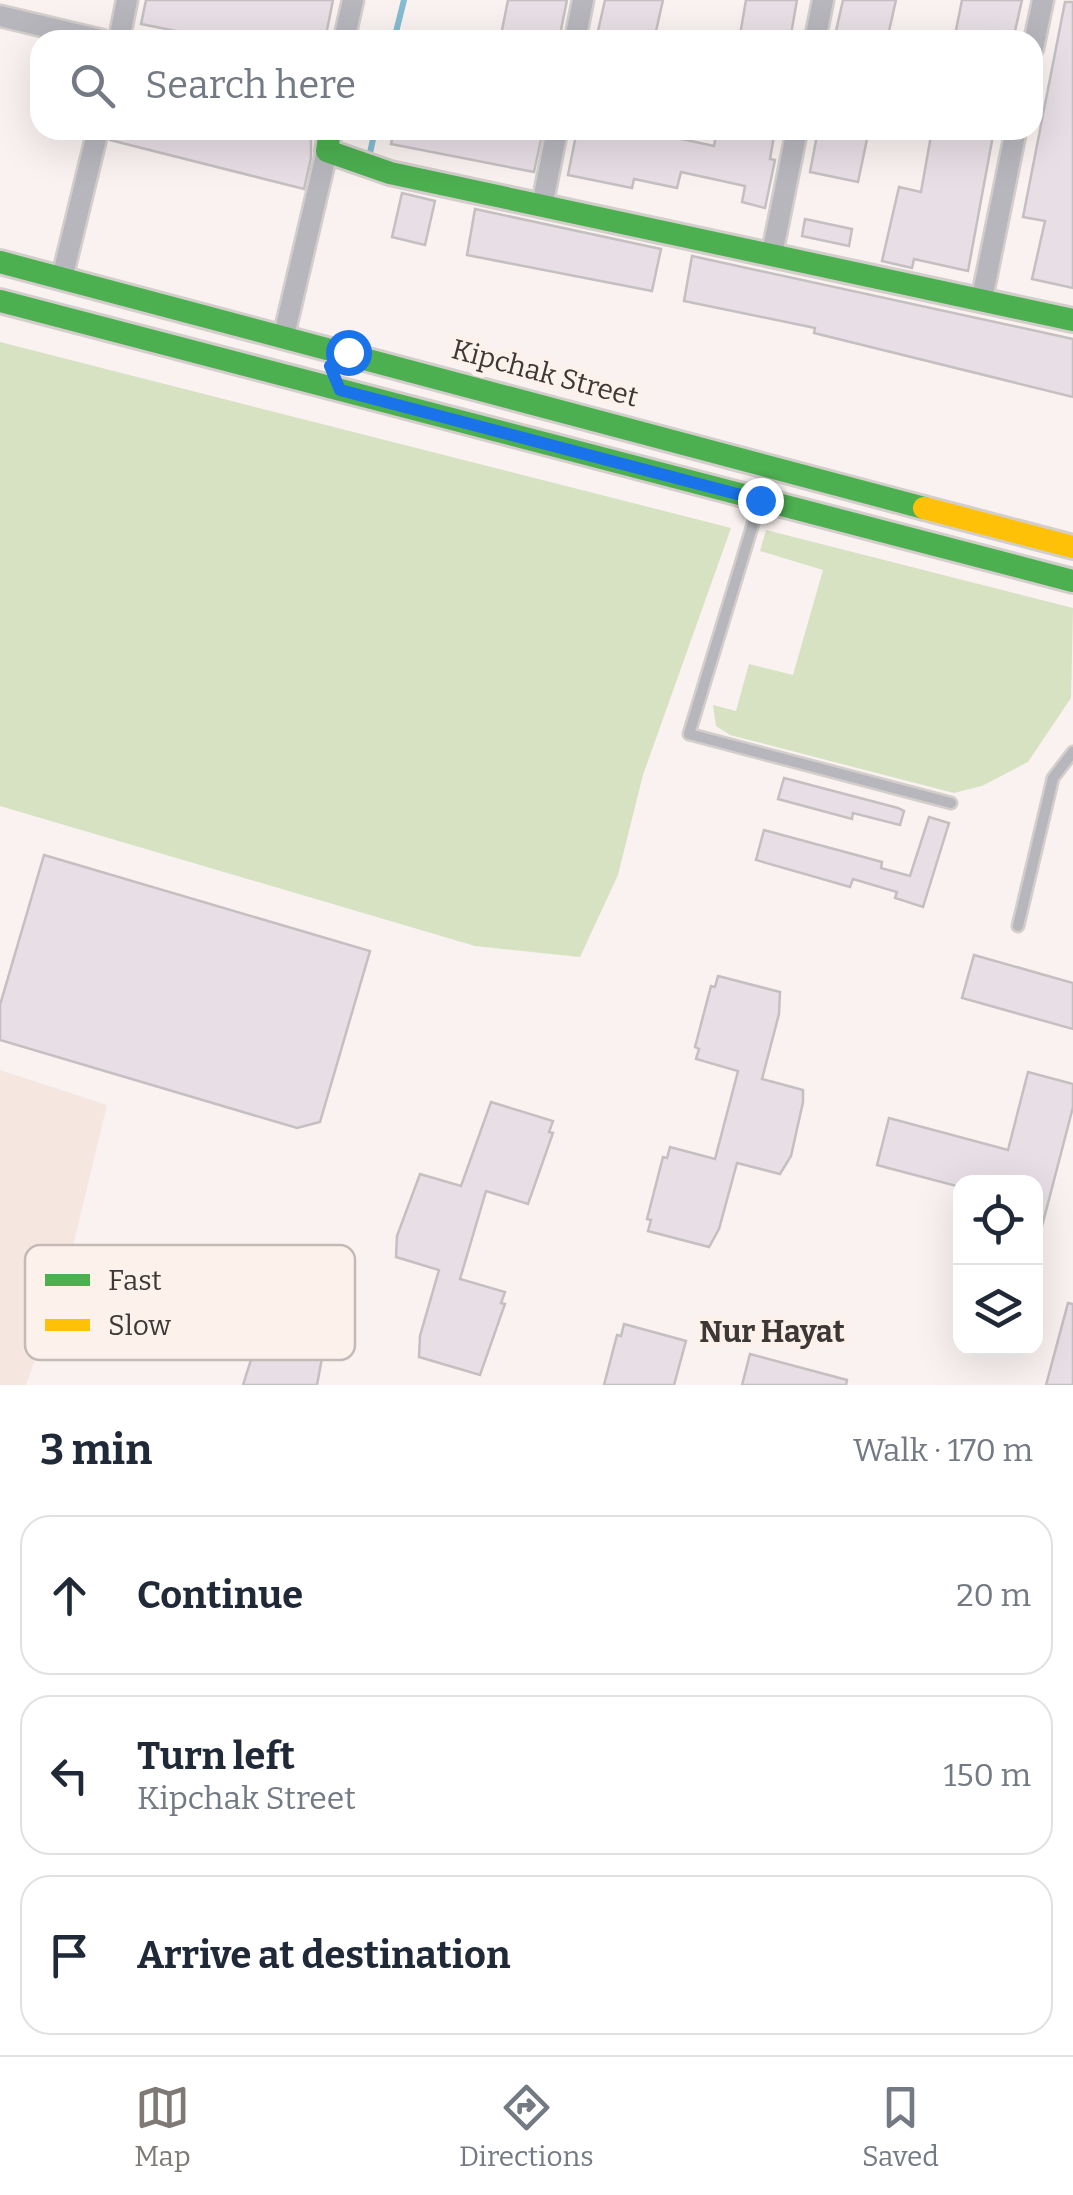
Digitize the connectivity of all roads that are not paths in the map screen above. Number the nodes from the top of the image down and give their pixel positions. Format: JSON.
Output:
{"nodes":[{"id":1,"x":127,"y":0,"type":"edge"},
{"id":2,"x":352,"y":0,"type":"edge"},
{"id":3,"x":583,"y":0,"type":"edge"},
{"id":4,"x":823,"y":0,"type":"edge"},
{"id":5,"x":1043,"y":0,"type":"edge"},
{"id":6,"x":0,"y":16,"type":"edge"},
{"id":7,"x":59,"y":30,"type":"edge"},
{"id":8,"x":121,"y":30,"type":"edge"},
{"id":9,"x":346,"y":30,"type":"edge"},
{"id":10,"x":577,"y":30,"type":"edge"},
{"id":11,"x":817,"y":30,"type":"edge"},
{"id":12,"x":1037,"y":30,"type":"edge"},
{"id":13,"x":96,"y":140,"type":"edge"},
{"id":14,"x":329,"y":140,"type":"edge"},
{"id":15,"x":555,"y":140,"type":"edge"},
{"id":16,"x":795,"y":140,"type":"edge"},
{"id":17,"x":1014,"y":140,"type":"edge"},
{"id":18,"x":542,"y":206,"type":"junction"},
{"id":19,"x":772,"y":254,"type":"junction"},
{"id":20,"x":0,"y":262,"type":"edge"},
{"id":21,"x":62,"y":278,"type":"junction"},
{"id":22,"x":982,"y":298,"type":"junction"},
{"id":23,"x":0,"y":301,"type":"edge"},
{"id":24,"x":1073,"y":320,"type":"edge"},
{"id":25,"x":284,"y":334,"type":"junction"},
{"id":26,"x":348,"y":352,"type":"junction"},
{"id":27,"x":340,"y":390,"type":"junction"},
{"id":28,"x":760,"y":500,"type":"junction"},
{"id":29,"x":1073,"y":547,"type":"edge"},
{"id":30,"x":1073,"y":582,"type":"edge"},
{"id":31,"x":1073,"y":752,"type":"edge"},
{"id":32,"x":951,"y":803,"type":"dead end"},
{"id":33,"x":1018,"y":926,"type":"dead end"}],
"edges":[{"from":1,"to":8,"type":"street"},
{"from":2,"to":9,"type":"street"},
{"from":3,"to":10,"type":"street"},
{"from":4,"to":11,"type":"street"},
{"from":5,"to":12,"type":"street"},
{"from":6,"to":7,"type":"street"},
{"from":13,"to":21,"type":"street"},
{"from":14,"to":18,"type":"main road"},
{"from":14,"to":25,"type":"street"},
{"from":15,"to":18,"type":"street"},
{"from":16,"to":19,"type":"street"},
{"from":17,"to":22,"type":"street"},
{"from":18,"to":19,"type":"main road"},
{"from":19,"to":22,"type":"main road"},
{"from":20,"to":21,"type":"main road","name":"Kipchak Street"},
{"from":21,"to":25,"type":"main road","name":"Kipchak Street"},
{"from":22,"to":24,"type":"main road"},
{"from":23,"to":27,"type":"main road"},
{"from":25,"to":26,"type":"main road","name":"Kipchak Street"},
{"from":26,"to":27,"type":"main road"},
{"from":26,"to":29,"type":"main road","name":"Kipchak Street"},
{"from":27,"to":28,"type":"main road"},
{"from":28,"to":30,"type":"main road"},
{"from":28,"to":32,"type":"lane"},
{"from":31,"to":33,"type":"lane"}]}
